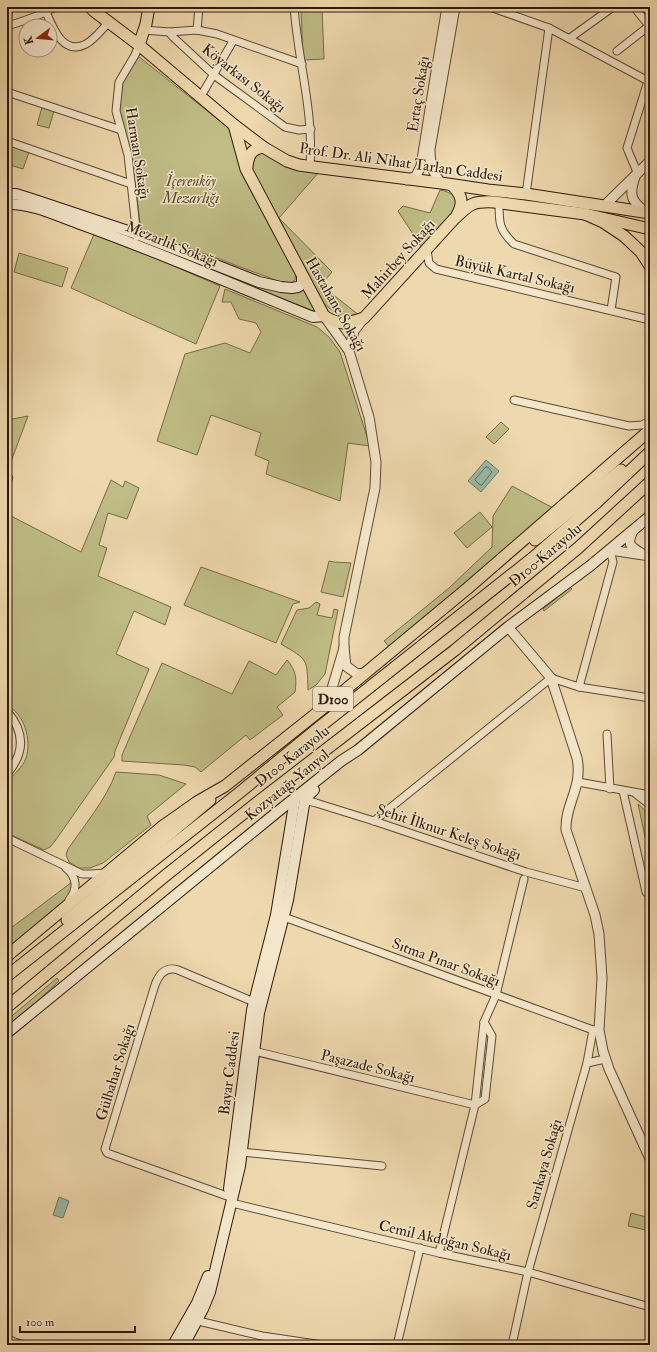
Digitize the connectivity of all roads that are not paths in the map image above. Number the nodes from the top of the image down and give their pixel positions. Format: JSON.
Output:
{"nodes":[{"id":1,"x":10,"y":7,"type":"edge"},
{"id":2,"x":55,"y":7,"type":"edge"},
{"id":3,"x":90,"y":7,"type":"edge"},
{"id":4,"x":149,"y":7,"type":"edge"},
{"id":5,"x":199,"y":7,"type":"edge"},
{"id":6,"x":294,"y":7,"type":"edge"},
{"id":7,"x":447,"y":7,"type":"edge"},
{"id":8,"x":455,"y":7,"type":"edge"},
{"id":9,"x":490,"y":7,"type":"edge"},
{"id":10,"x":613,"y":7,"type":"edge"},
{"id":11,"x":634,"y":7,"type":"edge"},
{"id":12,"x":46,"y":12,"type":"junction"},
{"id":13,"x":7,"y":17,"type":"edge"},
{"id":14,"x":109,"y":22,"type":"junction"},
{"id":15,"x":7,"y":26,"type":"edge"},
{"id":16,"x":650,"y":26,"type":"edge"},
{"id":17,"x":145,"y":27,"type":"junction"},
{"id":18,"x":549,"y":28,"type":"junction"},
{"id":19,"x":197,"y":30,"type":"junction"},
{"id":20,"x":122,"y":32,"type":"junction"},
{"id":21,"x":169,"y":32,"type":"junction"},
{"id":22,"x":570,"y":38,"type":"junction"},
{"id":23,"x":233,"y":41,"type":"junction"},
{"id":24,"x":139,"y":45,"type":"junction"},
{"id":25,"x":617,"y":50,"type":"dead end"},
{"id":26,"x":302,"y":64,"type":"junction"},
{"id":27,"x":214,"y":75,"type":"junction"},
{"id":28,"x":649,"y":82,"type":"edge"},
{"id":29,"x":7,"y":92,"type":"edge"},
{"id":30,"x":201,"y":96,"type":"junction"},
{"id":31,"x":234,"y":125,"type":"junction"},
{"id":32,"x":311,"y":129,"type":"junction"},
{"id":33,"x":121,"y":130,"type":"junction"},
{"id":34,"x":7,"y":141,"type":"edge"},
{"id":35,"x":263,"y":147,"type":"junction"},
{"id":36,"x":650,"y":161,"type":"edge"},
{"id":37,"x":310,"y":166,"type":"junction"},
{"id":38,"x":246,"y":169,"type":"junction"},
{"id":39,"x":637,"y":172,"type":"junction"},
{"id":40,"x":407,"y":180,"type":"junction"},
{"id":41,"x":131,"y":184,"type":"junction"},
{"id":42,"x":447,"y":184,"type":"junction"},
{"id":43,"x":10,"y":193,"type":"edge"},
{"id":44,"x":526,"y":194,"type":"junction"},
{"id":45,"x":499,"y":203,"type":"junction"},
{"id":46,"x":7,"y":204,"type":"edge"},
{"id":47,"x":604,"y":206,"type":"junction"},
{"id":48,"x":649,"y":213,"type":"edge"},
{"id":49,"x":585,"y":214,"type":"junction"},
{"id":50,"x":454,"y":219,"type":"junction"},
{"id":51,"x":650,"y":228,"type":"edge"},
{"id":52,"x":137,"y":234,"type":"junction"},
{"id":53,"x":139,"y":246,"type":"junction"},
{"id":54,"x":427,"y":250,"type":"junction"},
{"id":55,"x":650,"y":266,"type":"edge"},
{"id":56,"x":302,"y":276,"type":"junction"},
{"id":57,"x":610,"y":310,"type":"junction"},
{"id":58,"x":324,"y":316,"type":"junction"},
{"id":59,"x":364,"y":318,"type":"junction"},
{"id":60,"x":650,"y":320,"type":"edge"},
{"id":61,"x":349,"y":351,"type":"junction"},
{"id":62,"x":514,"y":400,"type":"dead end"},
{"id":63,"x":650,"y":421,"type":"edge"},
{"id":64,"x":650,"y":430,"type":"edge"},
{"id":65,"x":650,"y":448,"type":"edge"},
{"id":66,"x":650,"y":452,"type":"edge"},
{"id":67,"x":650,"y":482,"type":"edge"},
{"id":68,"x":650,"y":486,"type":"edge"},
{"id":69,"x":631,"y":500,"type":"junction"},
{"id":70,"x":650,"y":516,"type":"edge"},
{"id":71,"x":633,"y":531,"type":"junction"},
{"id":72,"x":610,"y":550,"type":"junction"},
{"id":73,"x":647,"y":555,"type":"edge"},
{"id":74,"x":468,"y":588,"type":"junction"},
{"id":75,"x":508,"y":627,"type":"junction"},
{"id":76,"x":344,"y":648,"type":"junction"},
{"id":77,"x":364,"y":673,"type":"junction"},
{"id":78,"x":551,"y":678,"type":"junction"},
{"id":79,"x":579,"y":687,"type":"junction"},
{"id":80,"x":650,"y":698,"type":"edge"},
{"id":81,"x":322,"y":708,"type":"junction"},
{"id":82,"x":7,"y":710,"type":"edge"},
{"id":83,"x":607,"y":734,"type":"dead end"},
{"id":84,"x":7,"y":774,"type":"edge"},
{"id":85,"x":578,"y":782,"type":"junction"},
{"id":86,"x":226,"y":786,"type":"junction"},
{"id":87,"x":610,"y":789,"type":"junction"},
{"id":88,"x":623,"y":791,"type":"junction"},
{"id":89,"x":634,"y":792,"type":"junction"},
{"id":90,"x":650,"y":795,"type":"edge"},
{"id":91,"x":300,"y":799,"type":"junction"},
{"id":92,"x":650,"y":805,"type":"edge"},
{"id":93,"x":374,"y":821,"type":"junction"},
{"id":94,"x":7,"y":838,"type":"edge"},
{"id":95,"x":63,"y":865,"type":"junction"},
{"id":96,"x":110,"y":871,"type":"junction"},
{"id":97,"x":524,"y":879,"type":"dead end"},
{"id":98,"x":586,"y":888,"type":"junction"},
{"id":99,"x":649,"y":892,"type":"edge"},
{"id":100,"x":60,"y":912,"type":"junction"},
{"id":101,"x":284,"y":916,"type":"junction"},
{"id":102,"x":7,"y":956,"type":"edge"},
{"id":103,"x":8,"y":975,"type":"edge"},
{"id":104,"x":496,"y":995,"type":"junction"},
{"id":105,"x":254,"y":1002,"type":"junction"},
{"id":106,"x":7,"y":1006,"type":"edge"},
{"id":107,"x":596,"y":1030,"type":"junction"},
{"id":108,"x":7,"y":1033,"type":"edge"},
{"id":109,"x":254,"y":1051,"type":"junction"},
{"id":110,"x":605,"y":1059,"type":"junction"},
{"id":111,"x":586,"y":1063,"type":"junction"},
{"id":112,"x":475,"y":1105,"type":"junction"},
{"id":113,"x":242,"y":1152,"type":"junction"},
{"id":114,"x":650,"y":1160,"type":"edge"},
{"id":115,"x":382,"y":1166,"type":"dead end"},
{"id":116,"x":230,"y":1199,"type":"junction"},
{"id":117,"x":420,"y":1248,"type":"junction"},
{"id":118,"x":439,"y":1253,"type":"junction"},
{"id":119,"x":528,"y":1272,"type":"junction"},
{"id":120,"x":650,"y":1307,"type":"edge"},
{"id":121,"x":198,"y":1320,"type":"junction"},
{"id":122,"x":186,"y":1322,"type":"junction"},
{"id":123,"x":7,"y":1338,"type":"edge"},
{"id":124,"x":23,"y":1345,"type":"edge"},
{"id":125,"x":173,"y":1345,"type":"edge"},
{"id":126,"x":184,"y":1345,"type":"edge"},
{"id":127,"x":323,"y":1345,"type":"edge"},
{"id":128,"x":397,"y":1345,"type":"edge"},
{"id":129,"x":512,"y":1345,"type":"edge"}],
"edges":[{"from":1,"to":13,"type":"street"},
{"from":2,"to":12,"type":"street"},
{"from":3,"to":14,"type":"main road","name":"Prof. Dr. Ali Nihat Tarlan Caddesi"},
{"from":4,"to":17,"type":"main road"},
{"from":5,"to":19,"type":"street"},
{"from":6,"to":26,"type":"street"},
{"from":7,"to":40,"type":"street","name":"Ertaç Sokağı"},
{"from":8,"to":42,"type":"street","name":"Ertaç Sokağı"},
{"from":9,"to":18,"type":"street"},
{"from":10,"to":22,"type":"street"},
{"from":11,"to":16,"type":"street"},
{"from":12,"to":14,"type":"street"},
{"from":12,"to":15,"type":"street"},
{"from":14,"to":20,"type":"main road","name":"Prof. Dr. Ali Nihat Tarlan Caddesi"},
{"from":16,"to":25,"type":"street"},
{"from":17,"to":20,"type":"main road"},
{"from":17,"to":21,"type":"street"},
{"from":17,"to":24,"type":"main road"},
{"from":18,"to":22,"type":"street"},
{"from":18,"to":44,"type":"street"},
{"from":19,"to":21,"type":"street"},
{"from":19,"to":23,"type":"street"},
{"from":20,"to":24,"type":"main road","name":"Prof. Dr. Ali Nihat Tarlan Caddesi"},
{"from":21,"to":27,"type":"street","name":"Köyarkası Sokağı"},
{"from":22,"to":28,"type":"street"},
{"from":23,"to":26,"type":"street"},
{"from":23,"to":27,"type":"street"},
{"from":24,"to":30,"type":"main road","name":"Prof. Dr. Ali Nihat Tarlan Caddesi"},
{"from":24,"to":33,"type":"street","name":"Harman Sokağı"},
{"from":26,"to":32,"type":"street"},
{"from":27,"to":30,"type":"street"},
{"from":27,"to":32,"type":"street","name":"Köyarkası Sokağı"},
{"from":28,"to":39,"type":"street"},
{"from":29,"to":33,"type":"street"},
{"from":30,"to":31,"type":"main road","name":"Prof. Dr. Ali Nihat Tarlan Caddesi"},
{"from":31,"to":35,"type":"main road","name":"Prof. Dr. Ali Nihat Tarlan Caddesi"},
{"from":31,"to":38,"type":"main road","name":"Hastahane Sokağı"},
{"from":32,"to":37,"type":"street"},
{"from":33,"to":41,"type":"street","name":"Harman Sokağı"},
{"from":34,"to":41,"type":"street"},
{"from":35,"to":37,"type":"main road","name":"Prof. Dr. Ali Nihat Tarlan Caddesi"},
{"from":35,"to":38,"type":"main road"},
{"from":36,"to":39,"type":"street"},
{"from":37,"to":40,"type":"main road","name":"Prof. Dr. Ali Nihat Tarlan Caddesi"},
{"from":38,"to":56,"type":"main road","name":"Hastahane Sokağı"},
{"from":39,"to":47,"type":"street"},
{"from":39,"to":48,"type":"street"},
{"from":40,"to":42,"type":"main road","name":"Prof. Dr. Ali Nihat Tarlan Caddesi"},
{"from":41,"to":52,"type":"street","name":"Harman Sokağı"},
{"from":42,"to":44,"type":"main road","name":"Prof. Dr. Ali Nihat Tarlan Caddesi"},
{"from":42,"to":50,"type":"main road"},
{"from":43,"to":52,"type":"main road","name":"Mezarlık Sokağı"},
{"from":44,"to":47,"type":"main road","name":"Prof. Dr. Ali Nihat Tarlan Caddesi"},
{"from":45,"to":49,"type":"main road","name":"Prof. Dr. Ali Nihat Tarlan Caddesi"},
{"from":45,"to":50,"type":"main road","name":"Prof. Dr. Ali Nihat Tarlan Caddesi"},
{"from":45,"to":57,"type":"street"},
{"from":46,"to":53,"type":"main road","name":"Mezarlık Sokağı"},
{"from":47,"to":48,"type":"main road","name":"Prof. Dr. Ali Nihat Tarlan Caddesi"},
{"from":49,"to":51,"type":"main road","name":"Prof. Dr. Ali Nihat Tarlan Caddesi"},
{"from":49,"to":55,"type":"main road"},
{"from":50,"to":54,"type":"main road","name":"Mahirbey Sokağı"},
{"from":52,"to":53,"type":"street","name":"Harman Sokağı"},
{"from":52,"to":56,"type":"main road","name":"Mezarlık Sokağı"},
{"from":53,"to":58,"type":"main road","name":"Mezarlık Sokağı"},
{"from":54,"to":57,"type":"street","name":"Büyük Kartal Sokağı"},
{"from":54,"to":59,"type":"main road","name":"Mahirbey Sokağı"},
{"from":56,"to":58,"type":"main road","name":"Hastahane Sokağı"},
{"from":57,"to":60,"type":"street","name":"Büyük Kartal Sokağı"},
{"from":58,"to":59,"type":"main road","name":"Mahirbey Sokağı"},
{"from":58,"to":61,"type":"street","name":"Hastahane Sokağı"},
{"from":59,"to":61,"type":"street","name":"Mahirbey Sokağı"},
{"from":61,"to":76,"type":"street","name":"Hastahane Sokağı"},
{"from":62,"to":63,"type":"street"},
{"from":64,"to":74,"type":"main road","number":"D100"},
{"from":65,"to":74,"type":"main road"},
{"from":66,"to":103,"type":"main road","name":"D100 Karayolu","number":"D100"},
{"from":67,"to":69,"type":"main road","name":"D100 Karayolu","number":"D100"},
{"from":68,"to":69,"type":"main road"},
{"from":69,"to":106,"type":"main road","name":"D100 Karayolu","number":"D100"},
{"from":70,"to":71,"type":"main road"},
{"from":71,"to":72,"type":"main road","name":"Kozyatağı Yanyol"},
{"from":71,"to":73,"type":"street"},
{"from":72,"to":73,"type":"street"},
{"from":72,"to":75,"type":"main road","name":"Kozyatağı Yanyol"},
{"from":72,"to":79,"type":"street"},
{"from":74,"to":77,"type":"main road","number":"D100"},
{"from":75,"to":78,"type":"street"},
{"from":75,"to":91,"type":"main road","name":"Kozyatağı Yanyol"},
{"from":76,"to":77,"type":"street","name":"Hastahane Sokağı"},
{"from":76,"to":81,"type":"street","name":"Hastahane Sokağı"},
{"from":77,"to":81,"type":"main road","number":"D100"},
{"from":78,"to":79,"type":"street"},
{"from":78,"to":85,"type":"street"},
{"from":78,"to":93,"type":"street"},
{"from":79,"to":80,"type":"street"},
{"from":81,"to":86,"type":"main road","number":"D100"},
{"from":82,"to":84,"type":"street"},
{"from":83,"to":87,"type":"street"},
{"from":85,"to":87,"type":"street"},
{"from":85,"to":98,"type":"street"},
{"from":86,"to":96,"type":"main road","number":"D100"},
{"from":86,"to":103,"type":"main road"},
{"from":87,"to":88,"type":"street"},
{"from":88,"to":89,"type":"street"},
{"from":88,"to":99,"type":"street"},
{"from":89,"to":90,"type":"street"},
{"from":89,"to":92,"type":"street"},
{"from":91,"to":93,"type":"street","name":"Şehit İlknur Keleş Sokağı"},
{"from":91,"to":101,"type":"main road","name":"Bayar Caddesi"},
{"from":91,"to":105,"type":"main road","name":"Bayar Caddesi"},
{"from":91,"to":108,"type":"main road","name":"Kozyatağı Yanyol"},
{"from":93,"to":98,"type":"street","name":"Şehit İlknur Keleş Sokağı"},
{"from":94,"to":95,"type":"street"},
{"from":95,"to":96,"type":"street"},
{"from":95,"to":100,"type":"street"},
{"from":96,"to":100,"type":"main road","number":"D100"},
{"from":97,"to":104,"type":"street"},
{"from":98,"to":107,"type":"street"},
{"from":100,"to":102,"type":"main road","number":"D100"},
{"from":101,"to":104,"type":"street","name":"Sıtma Pınar Sokağı"},
{"from":101,"to":109,"type":"main road","name":"Bayar Caddesi"},
{"from":104,"to":107,"type":"street","name":"Sıtma Pınar Sokağı"},
{"from":104,"to":112,"type":"street"},
{"from":105,"to":116,"type":"main road","name":"Bayar Caddesi"},
{"from":105,"to":116,"type":"street","name":"Gülbahar Sokağı"},
{"from":107,"to":110,"type":"street"},
{"from":107,"to":111,"type":"street","name":"Sarıkaya Sokağı"},
{"from":109,"to":112,"type":"street","name":"Paşazade Sokağı"},
{"from":109,"to":113,"type":"main road","name":"Bayar Caddesi"},
{"from":110,"to":111,"type":"street"},
{"from":110,"to":114,"type":"street"},
{"from":111,"to":119,"type":"street","name":"Sarıkaya Sokağı"},
{"from":112,"to":118,"type":"street"},
{"from":113,"to":115,"type":"street"},
{"from":113,"to":116,"type":"main road","name":"Bayar Caddesi"},
{"from":116,"to":117,"type":"street","name":"Cemil Akdoğan Sokağı"},
{"from":116,"to":121,"type":"main road","name":"Bayar Caddesi"},
{"from":116,"to":122,"type":"main road","name":"Bayar Caddesi"},
{"from":117,"to":118,"type":"street","name":"Cemil Akdoğan Sokağı"},
{"from":117,"to":128,"type":"street"},
{"from":118,"to":119,"type":"street","name":"Cemil Akdoğan Sokağı"},
{"from":119,"to":120,"type":"street","name":"Cemil Akdoğan Sokağı"},
{"from":119,"to":129,"type":"street","name":"Sarıkaya Sokağı"},
{"from":121,"to":122,"type":"street"},
{"from":121,"to":126,"type":"main road","name":"Bayar Caddesi"},
{"from":121,"to":127,"type":"street"},
{"from":122,"to":125,"type":"main road","name":"Bayar Caddesi"},
{"from":123,"to":124,"type":"street"}]}
